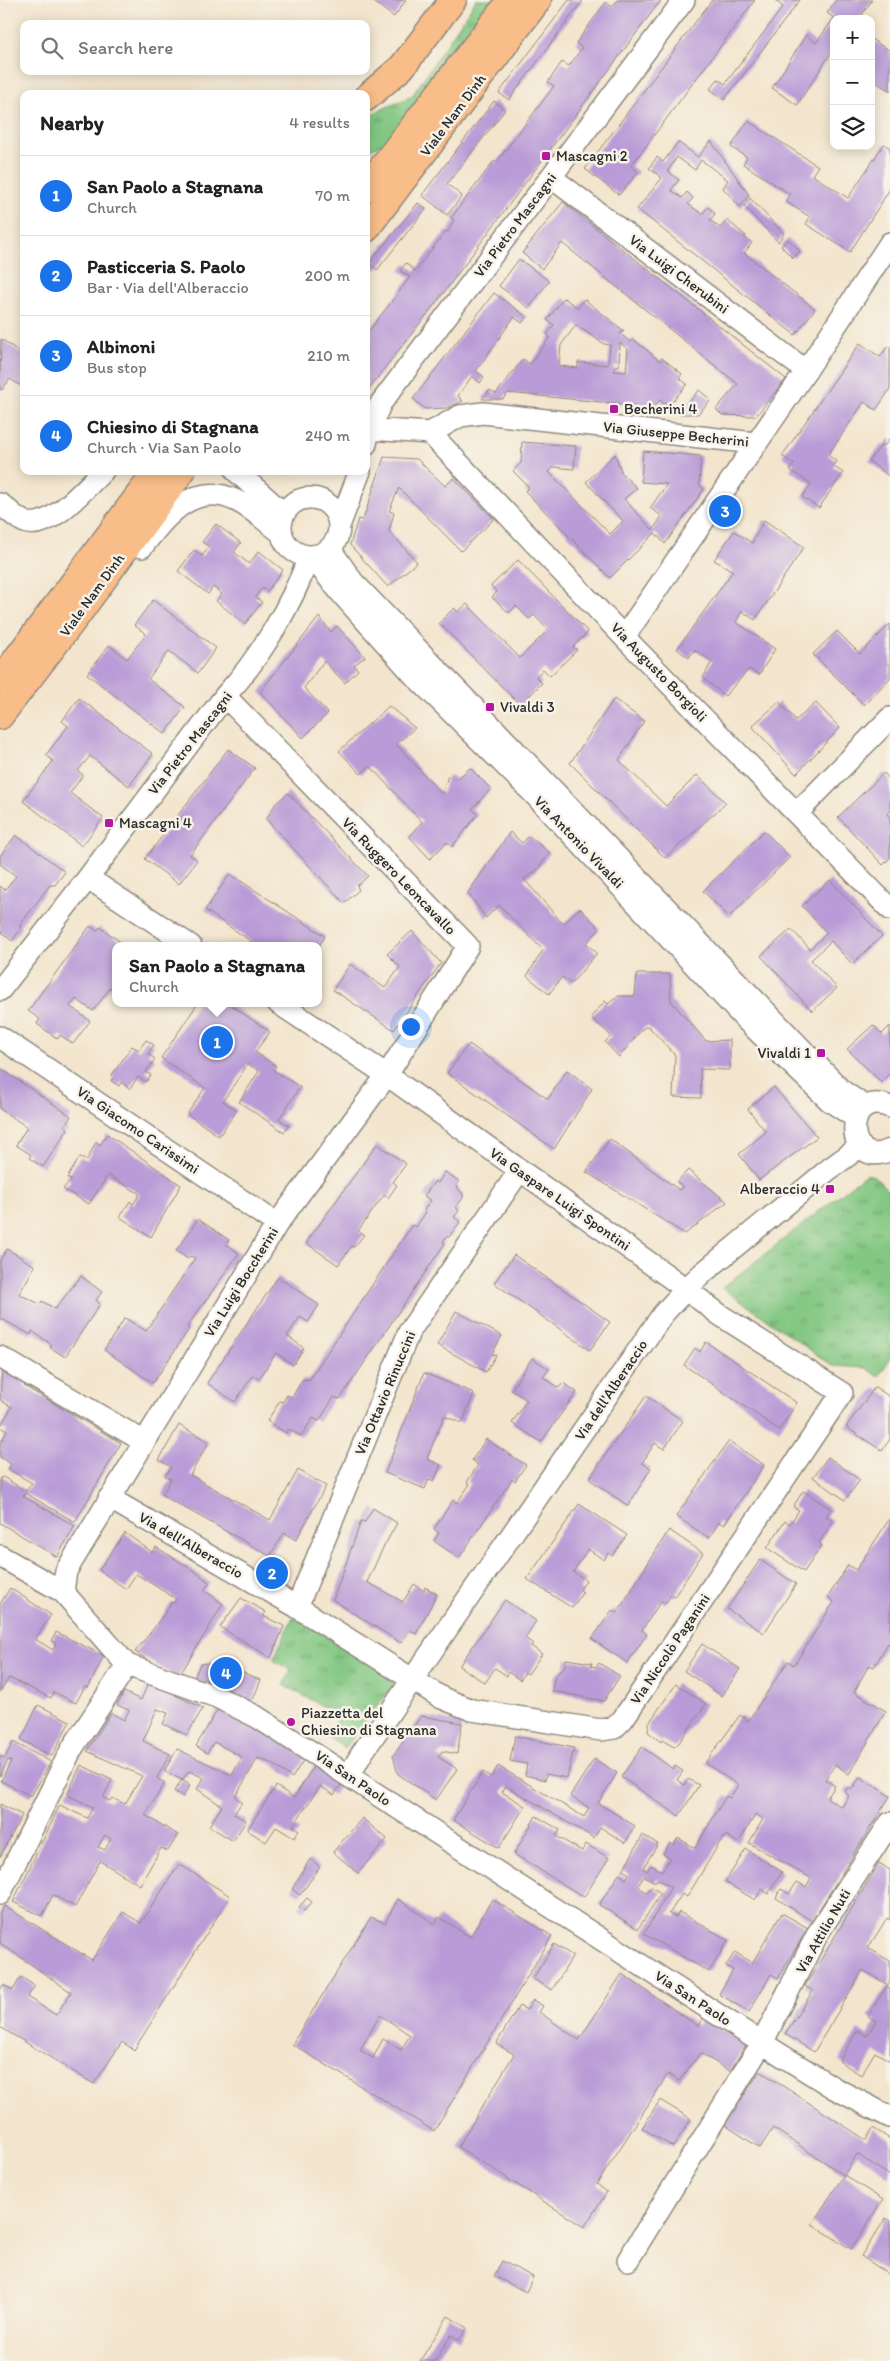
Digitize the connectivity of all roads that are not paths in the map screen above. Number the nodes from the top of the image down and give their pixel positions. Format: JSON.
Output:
{"nodes":[{"id":1,"x":452,"y":0,"type":"edge"},
{"id":2,"x":511,"y":0,"type":"edge"},
{"id":3,"x":538,"y":0,"type":"edge"},
{"id":4,"x":684,"y":0,"type":"edge"},
{"id":5,"x":370,"y":95,"type":"edge"},
{"id":6,"x":552,"y":177,"type":"junction"},
{"id":7,"x":370,"y":183,"type":"edge"},
{"id":8,"x":370,"y":224,"type":"edge"},
{"id":9,"x":890,"y":243,"type":"edge"},
{"id":10,"x":883,"y":268,"type":"edge"},
{"id":11,"x":806,"y":372,"type":"junction"},
{"id":12,"x":370,"y":431,"type":"edge"},
{"id":13,"x":430,"y":433,"type":"junction"},
{"id":14,"x":370,"y":436,"type":"edge"},
{"id":15,"x":755,"y":443,"type":"junction"},
{"id":16,"x":99,"y":475,"type":"edge"},
{"id":17,"x":153,"y":475,"type":"edge"},
{"id":18,"x":179,"y":475,"type":"edge"},
{"id":19,"x":240,"y":475,"type":"edge"},
{"id":20,"x":359,"y":475,"type":"edge"},
{"id":21,"x":0,"y":504,"type":"edge"},
{"id":22,"x":327,"y":504,"type":"junction"},
{"id":23,"x":283,"y":523,"type":"junction"},
{"id":24,"x":340,"y":526,"type":"junction"},
{"id":25,"x":317,"y":554,"type":"junction"},
{"id":26,"x":78,"y":614,"type":"junction"},
{"id":27,"x":624,"y":637,"type":"junction"},
{"id":28,"x":0,"y":681,"type":"edge"},
{"id":29,"x":224,"y":696,"type":"junction"},
{"id":30,"x":0,"y":716,"type":"edge"},
{"id":31,"x":890,"y":718,"type":"edge"},
{"id":32,"x":798,"y":812,"type":"junction"},
{"id":33,"x":88,"y":878,"type":"junction"},
{"id":34,"x":890,"y":909,"type":"edge"},
{"id":35,"x":185,"y":942,"type":"edge"},
{"id":36,"x":0,"y":990,"type":"edge"},
{"id":37,"x":284,"y":1007,"type":"edge"},
{"id":38,"x":0,"y":1037,"type":"edge"},
{"id":39,"x":387,"y":1075,"type":"junction"},
{"id":40,"x":890,"y":1108,"type":"edge"},
{"id":41,"x":861,"y":1113,"type":"junction"},
{"id":42,"x":860,"y":1146,"type":"junction"},
{"id":43,"x":890,"y":1150,"type":"edge"},
{"id":44,"x":520,"y":1170,"type":"junction"},
{"id":45,"x":277,"y":1224,"type":"junction"},
{"id":46,"x":686,"y":1288,"type":"junction"},
{"id":47,"x":0,"y":1357,"type":"edge"},
{"id":48,"x":842,"y":1393,"type":"joint"},
{"id":49,"x":144,"y":1441,"type":"junction"},
{"id":50,"x":109,"y":1498,"type":"junction"},
{"id":51,"x":0,"y":1556,"type":"edge"},
{"id":52,"x":63,"y":1592,"type":"junction"},
{"id":53,"x":297,"y":1607,"type":"junction"},
{"id":54,"x":126,"y":1665,"type":"junction"},
{"id":55,"x":412,"y":1681,"type":"junction"},
{"id":56,"x":349,"y":1776,"type":"junction"},
{"id":57,"x":890,"y":1823,"type":"edge"},
{"id":58,"x":0,"y":1894,"type":"edge"},
{"id":59,"x":762,"y":2043,"type":"junction"},
{"id":60,"x":890,"y":2117,"type":"edge"},
{"id":61,"x":628,"y":2260,"type":"dead end"}],
"edges":[{"from":1,"to":5,"type":"main road"},
{"from":2,"to":7,"type":"main road","name":"Viale Nam Dinh"},
{"from":3,"to":8,"type":"main road","name":"Viale Nam Dinh"},
{"from":4,"to":6,"type":"street","name":"Via Pietro Mascagni"},
{"from":6,"to":11,"type":"street","name":"Via Luigi Cherubini"},
{"from":6,"to":12,"type":"street","name":"Via Pietro Mascagni"},
{"from":9,"to":10,"type":"street","name":"Via Giuseppe Becherini"},
{"from":10,"to":11,"type":"street","name":"Via Giuseppe Becherini"},
{"from":11,"to":15,"type":"street","name":"Via Giuseppe Becherini"},
{"from":13,"to":14,"type":"street"},
{"from":13,"to":15,"type":"street","name":"Via Giuseppe Becherini"},
{"from":13,"to":27,"type":"street","name":"Via Augusto Borgioli"},
{"from":15,"to":27,"type":"street"},
{"from":16,"to":21,"type":"street"},
{"from":17,"to":28,"type":"main road","name":"Viale Nam Dinh"},
{"from":18,"to":26,"type":"main road","name":"Viale Nam Dinh"},
{"from":19,"to":23,"type":"street"},
{"from":20,"to":22,"type":"street"},
{"from":20,"to":24,"type":"street"},
{"from":22,"to":23,"type":"street"},
{"from":22,"to":24,"type":"street"},
{"from":23,"to":25,"type":"street"},
{"from":23,"to":26,"type":"street"},
{"from":24,"to":25,"type":"street"},
{"from":25,"to":29,"type":"street","name":"Via Pietro Mascagni"},
{"from":25,"to":41,"type":"street","name":"Via Antonio Vivaldi"},
{"from":26,"to":30,"type":"main road","name":"Viale Nam Dinh"},
{"from":27,"to":32,"type":"street","name":"Via Augusto Borgioli"},
{"from":29,"to":33,"type":"street","name":"Via Pietro Mascagni"},
{"from":29,"to":39,"type":"street","name":"Via Ruggero Leoncavallo"},
{"from":31,"to":32,"type":"street"},
{"from":32,"to":34,"type":"street","name":"Via Augusto Borgioli"},
{"from":33,"to":35,"type":"street"},
{"from":33,"to":36,"type":"street","name":"Via Pietro Mascagni"},
{"from":37,"to":39,"type":"street","name":"Via Gaspare Luigi Spontini"},
{"from":38,"to":45,"type":"street","name":"Via Giacomo Carissimi"},
{"from":39,"to":44,"type":"street","name":"Via Gaspare Luigi Spontini"},
{"from":39,"to":45,"type":"street","name":"Via Luigi Boccherini"},
{"from":40,"to":41,"type":"street"},
{"from":41,"to":42,"type":"street"},
{"from":42,"to":43,"type":"street"},
{"from":42,"to":46,"type":"street","name":"Via dell'Alberaccio"},
{"from":44,"to":46,"type":"street","name":"Via Gaspare Luigi Spontini"},
{"from":44,"to":53,"type":"street","name":"Via Ottavio Rinuccini"},
{"from":45,"to":49,"type":"street","name":"Via Luigi Boccherini"},
{"from":46,"to":48,"type":"street","name":"Via Gaspare Luigi Spontini"},
{"from":46,"to":55,"type":"street","name":"Via dell'Alberaccio"},
{"from":47,"to":49,"type":"street"},
{"from":48,"to":55,"type":"street","name":"Via Niccolò Paganini"},
{"from":49,"to":50,"type":"street","name":"Via Luigi Boccherini"},
{"from":50,"to":52,"type":"street"},
{"from":50,"to":53,"type":"street","name":"Via dell'Alberaccio"},
{"from":51,"to":52,"type":"street"},
{"from":52,"to":54,"type":"street"},
{"from":53,"to":55,"type":"street","name":"Via dell'Alberaccio"},
{"from":54,"to":56,"type":"street","name":"Via San Paolo"},
{"from":54,"to":58,"type":"street"},
{"from":55,"to":56,"type":"street","name":"Via dell'Alberaccio"},
{"from":56,"to":59,"type":"street","name":"Via San Paolo"},
{"from":57,"to":59,"type":"street","name":"Via Attilio Nuti"},
{"from":59,"to":60,"type":"street","name":"Via San Paolo"},
{"from":59,"to":61,"type":"street"}]}
